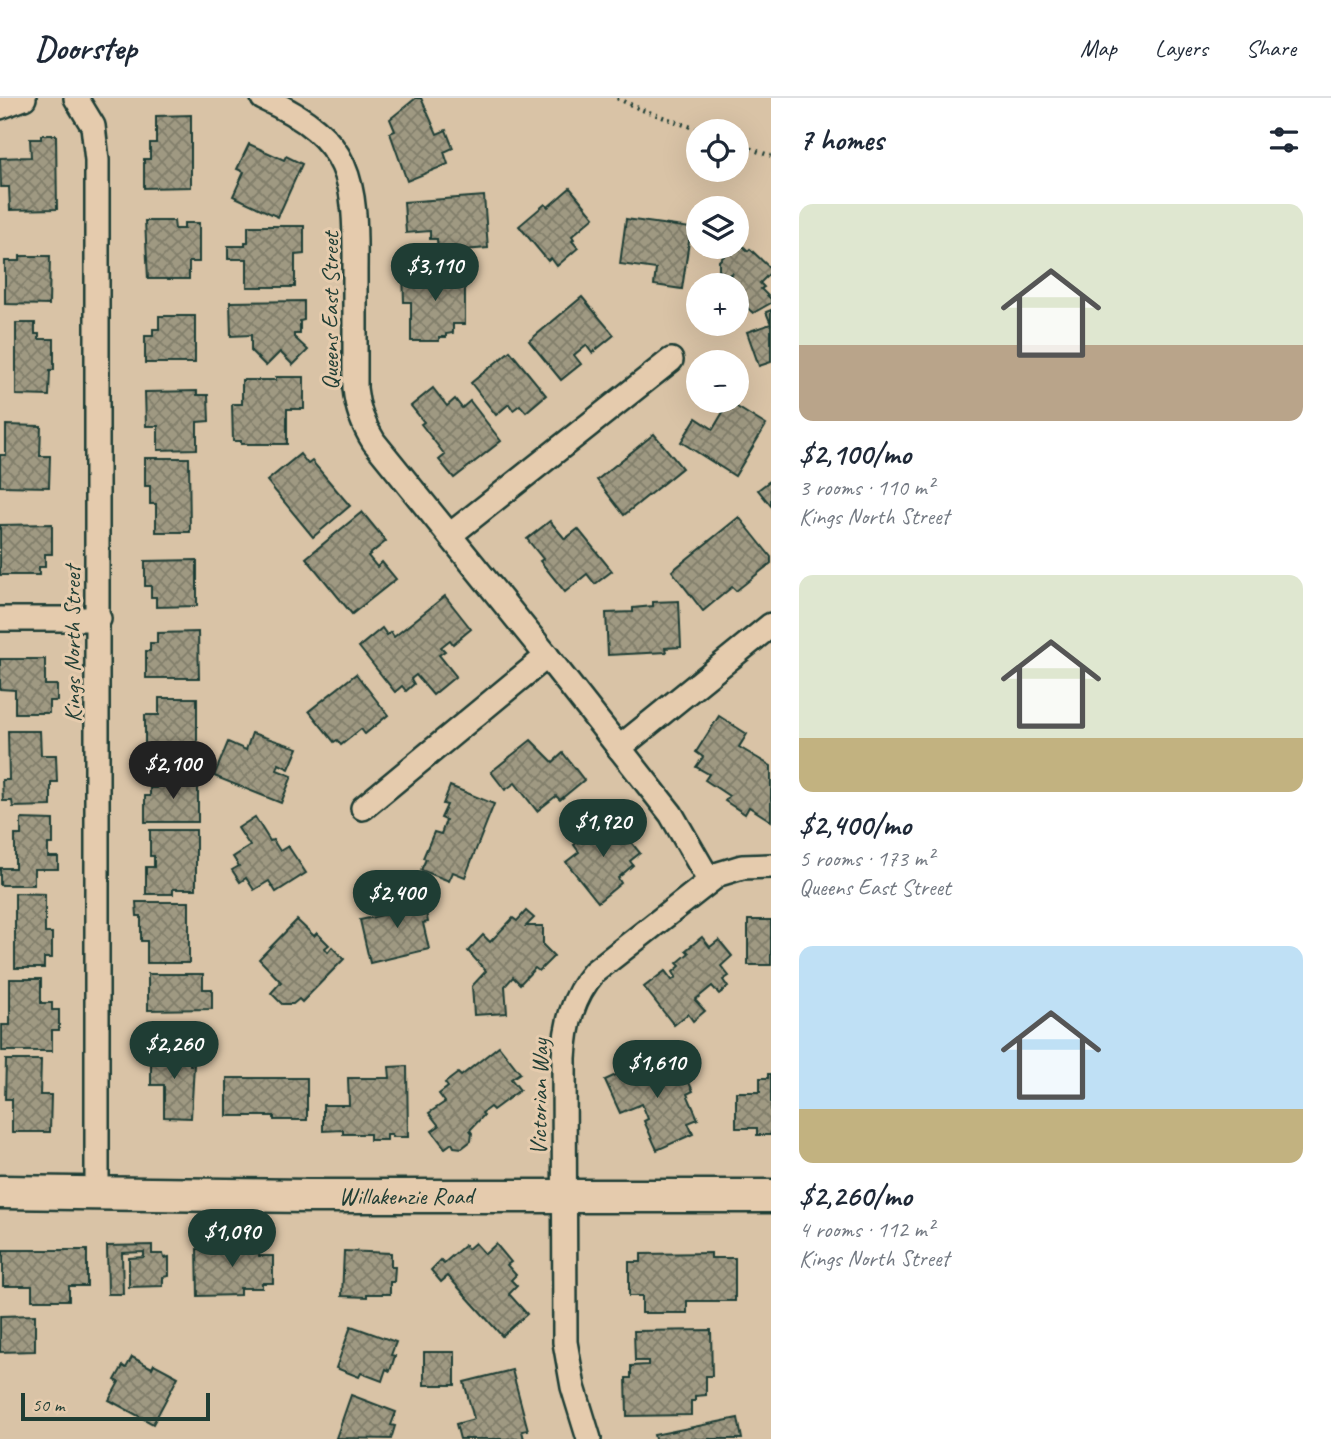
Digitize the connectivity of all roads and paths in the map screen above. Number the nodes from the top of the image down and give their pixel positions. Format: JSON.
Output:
{"nodes":[{"id":1,"x":24,"y":98,"type":"edge"},
{"id":2,"x":76,"y":98,"type":"edge"},
{"id":3,"x":263,"y":98,"type":"edge"},
{"id":4,"x":617,"y":98,"type":"edge"},
{"id":5,"x":0,"y":107,"type":"edge"},
{"id":6,"x":686,"y":125,"type":"edge"},
{"id":7,"x":749,"y":148,"type":"edge"},
{"id":8,"x":771,"y":156,"type":"edge"},
{"id":9,"x":671,"y":360,"type":"dead end"},
{"id":10,"x":450,"y":534,"type":"junction"},
{"id":11,"x":0,"y":619,"type":"edge"},
{"id":12,"x":99,"y":619,"type":"junction"},
{"id":13,"x":771,"y":625,"type":"edge"},
{"id":14,"x":547,"y":656,"type":"junction"},
{"id":15,"x":619,"y":748,"type":"junction"},
{"id":16,"x":363,"y":808,"type":"dead end"},
{"id":17,"x":771,"y":866,"type":"edge"},
{"id":18,"x":709,"y":880,"type":"junction"},
{"id":19,"x":0,"y":1192,"type":"edge"},
{"id":20,"x":97,"y":1195,"type":"junction"},
{"id":21,"x":564,"y":1196,"type":"junction"},
{"id":22,"x":771,"y":1196,"type":"edge"},
{"id":23,"x":589,"y":1439,"type":"edge"}],
"edges":[{"from":1,"to":5,"type":"street"},
{"from":2,"to":12,"type":"street","name":"Kings North Street"},
{"from":3,"to":10,"type":"street","name":"Queens East Street"},
{"from":4,"to":6,"type":"path"},
{"from":7,"to":8,"type":"path"},
{"from":9,"to":10,"type":"street"},
{"from":10,"to":14,"type":"street","name":"Queens East Street"},
{"from":11,"to":12,"type":"street"},
{"from":12,"to":20,"type":"street","name":"Kings North Street"},
{"from":13,"to":15,"type":"street"},
{"from":14,"to":15,"type":"street","name":"Queens East Street"},
{"from":14,"to":16,"type":"street"},
{"from":15,"to":18,"type":"street","name":"Queens East Street"},
{"from":17,"to":18,"type":"street","name":"Victorian Way"},
{"from":18,"to":21,"type":"street","name":"Victorian Way"},
{"from":19,"to":20,"type":"street","name":"Willakenzie Road"},
{"from":20,"to":21,"type":"street","name":"Willakenzie Road"},
{"from":21,"to":22,"type":"street","name":"Willakenzie Road"},
{"from":21,"to":23,"type":"street","name":"Victorian Way"}]}
